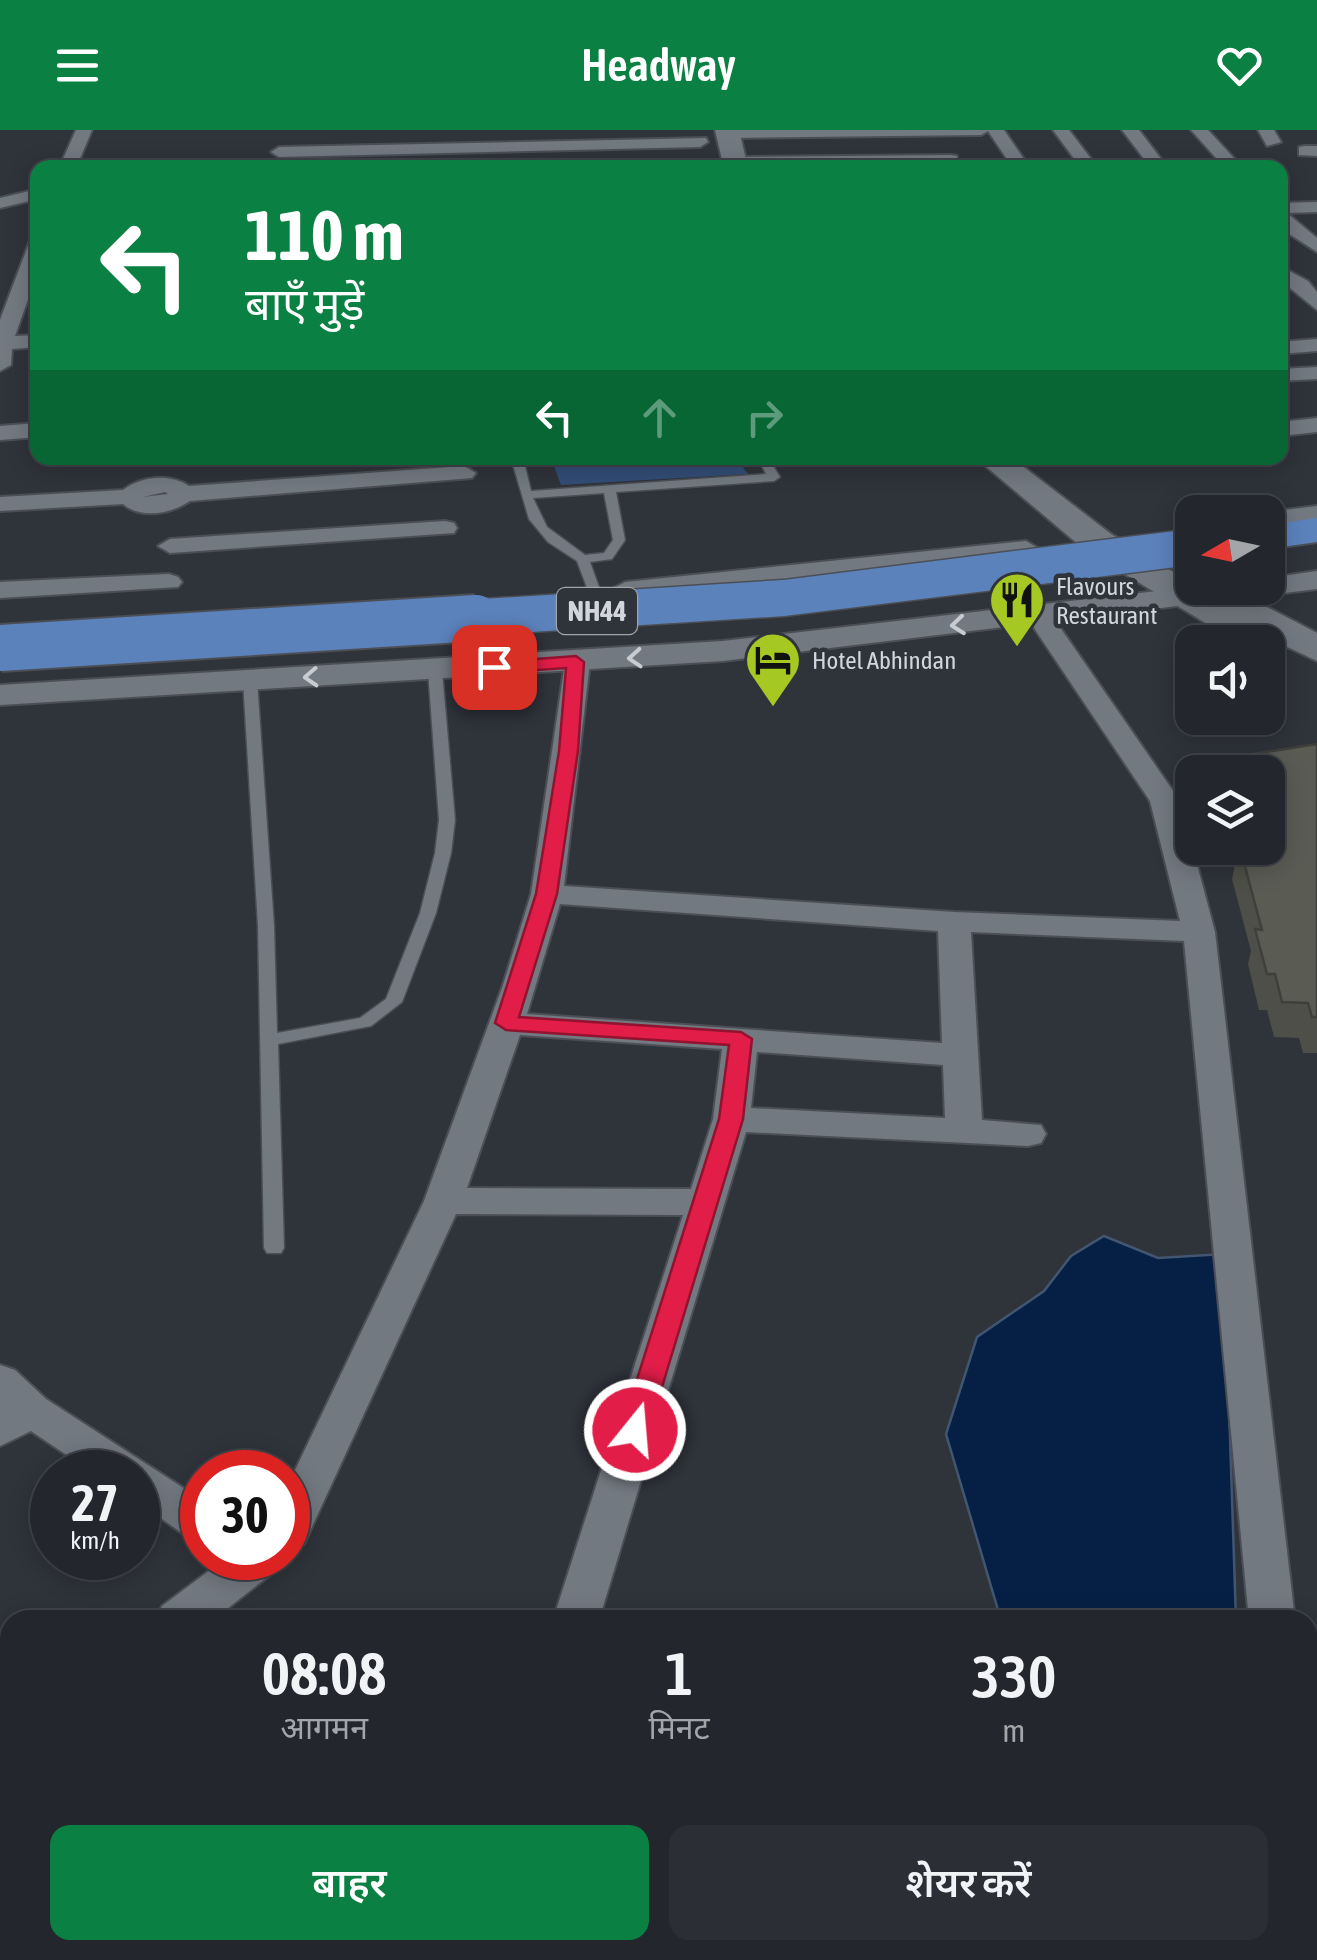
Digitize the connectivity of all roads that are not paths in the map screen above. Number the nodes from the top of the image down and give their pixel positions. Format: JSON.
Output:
{"nodes":[{"id":1,"x":84,"y":130,"type":"edge"},
{"id":2,"x":280,"y":130,"type":"edge"},
{"id":3,"x":938,"y":130,"type":"edge"},
{"id":4,"x":981,"y":130,"type":"edge"},
{"id":5,"x":996,"y":130,"type":"edge"},
{"id":6,"x":1061,"y":130,"type":"edge"},
{"id":7,"x":1130,"y":130,"type":"edge"},
{"id":8,"x":1198,"y":130,"type":"edge"},
{"id":9,"x":727,"y":131,"type":"edge"},
{"id":10,"x":786,"y":131,"type":"edge"},
{"id":11,"x":859,"y":131,"type":"edge"},
{"id":12,"x":698,"y":136,"type":"edge"},
{"id":13,"x":457,"y":138,"type":"edge"},
{"id":14,"x":369,"y":149,"type":"edge"},
{"id":15,"x":71,"y":160,"type":"edge"},
{"id":16,"x":278,"y":160,"type":"edge"},
{"id":17,"x":734,"y":160,"type":"edge"},
{"id":18,"x":796,"y":160,"type":"edge"},
{"id":19,"x":870,"y":160,"type":"edge"},
{"id":20,"x":951,"y":160,"type":"edge"},
{"id":21,"x":1017,"y":160,"type":"edge"},
{"id":22,"x":1084,"y":160,"type":"edge"},
{"id":23,"x":1154,"y":160,"type":"edge"},
{"id":24,"x":1228,"y":160,"type":"edge"},
{"id":25,"x":30,"y":196,"type":"edge"},
{"id":26,"x":0,"y":203,"type":"edge"},
{"id":27,"x":1317,"y":207,"type":"edge"},
{"id":28,"x":1288,"y":208,"type":"edge"},
{"id":29,"x":1288,"y":225,"type":"edge"},
{"id":30,"x":1317,"y":246,"type":"edge"},
{"id":31,"x":30,"y":261,"type":"edge"},
{"id":32,"x":1288,"y":277,"type":"edge"},
{"id":33,"x":20,"y":285,"type":"edge"},
{"id":34,"x":1311,"y":292,"type":"edge"},
{"id":35,"x":6,"y":316,"type":"edge"},
{"id":36,"x":30,"y":341,"type":"edge"},
{"id":37,"x":2,"y":343,"type":"edge"},
{"id":38,"x":1317,"y":346,"type":"edge"},
{"id":39,"x":1288,"y":348,"type":"edge"},
{"id":40,"x":0,"y":365,"type":"edge"},
{"id":41,"x":1288,"y":370,"type":"edge"},
{"id":42,"x":1317,"y":374,"type":"edge"},
{"id":43,"x":1317,"y":425,"type":"edge"},
{"id":44,"x":1288,"y":428,"type":"edge"},
{"id":45,"x":30,"y":431,"type":"edge"},
{"id":46,"x":0,"y":433,"type":"edge"},
{"id":47,"x":166,"y":465,"type":"edge"},
{"id":48,"x":519,"y":465,"type":"edge"},
{"id":49,"x":767,"y":465,"type":"edge"},
{"id":50,"x":1002,"y":465,"type":"edge"},
{"id":51,"x":1040,"y":465,"type":"edge"},
{"id":52,"x":464,"y":473,"type":"dead end"},
{"id":53,"x":610,"y":487,"type":"junction"},
{"id":54,"x":171,"y":494,"type":"junction"},
{"id":55,"x":526,"y":495,"type":"junction"},
{"id":56,"x":0,"y":504,"type":"edge"},
{"id":57,"x":1317,"y":514,"type":"edge"},
{"id":58,"x":1285,"y":519,"type":"edge"},
{"id":59,"x":445,"y":528,"type":"dead end"},
{"id":60,"x":1317,"y":530,"type":"edge"},
{"id":61,"x":1175,"y":532,"type":"edge"},
{"id":62,"x":1285,"y":535,"type":"edge"},
{"id":63,"x":1115,"y":540,"type":"junction"},
{"id":64,"x":170,"y":546,"type":"junction"},
{"id":65,"x":1175,"y":549,"type":"edge"},
{"id":66,"x":1317,"y":552,"type":"edge"},
{"id":67,"x":1285,"y":557,"type":"edge"},
{"id":68,"x":583,"y":559,"type":"junction"},
{"id":69,"x":1175,"y":571,"type":"edge"},
{"id":70,"x":1317,"y":580,"type":"edge"},
{"id":71,"x":169,"y":582,"type":"junction"},
{"id":72,"x":1285,"y":584,"type":"edge"},
{"id":73,"x":1175,"y":587,"type":"edge"},
{"id":74,"x":0,"y":590,"type":"edge"},
{"id":75,"x":1175,"y":590,"type":"edge"},
{"id":76,"x":595,"y":593,"type":"junction"},
{"id":77,"x":1223,"y":605,"type":"edge"},
{"id":78,"x":1237,"y":605,"type":"edge"},
{"id":79,"x":176,"y":616,"type":"junction"},
{"id":80,"x":1039,"y":616,"type":"junction"},
{"id":81,"x":0,"y":625,"type":"edge"},
{"id":82,"x":1244,"y":625,"type":"edge"},
{"id":83,"x":0,"y":648,"type":"edge"},
{"id":84,"x":1317,"y":649,"type":"edge"},
{"id":85,"x":1285,"y":655,"type":"edge"},
{"id":86,"x":576,"y":662,"type":"junction"},
{"id":87,"x":0,"y":670,"type":"edge"},
{"id":88,"x":435,"y":670,"type":"junction"},
{"id":89,"x":1317,"y":673,"type":"edge"},
{"id":90,"x":250,"y":680,"type":"junction"},
{"id":91,"x":0,"y":695,"type":"edge"},
{"id":92,"x":547,"y":894,"type":"junction"},
{"id":93,"x":954,"y":922,"type":"junction"},
{"id":94,"x":1199,"y":932,"type":"junction"},
{"id":95,"x":506,"y":1023,"type":"junction"},
{"id":96,"x":741,"y":1039,"type":"junction"},
{"id":97,"x":268,"y":1040,"type":"junction"},
{"id":98,"x":960,"y":1055,"type":"junction"},
{"id":99,"x":731,"y":1119,"type":"junction"},
{"id":100,"x":964,"y":1131,"type":"junction"},
{"id":101,"x":1028,"y":1134,"type":"dead end"},
{"id":102,"x":443,"y":1201,"type":"junction"},
{"id":103,"x":706,"y":1202,"type":"junction"},
{"id":104,"x":274,"y":1248,"type":"dead end"},
{"id":105,"x":10,"y":1407,"type":"edge"},
{"id":106,"x":87,"y":1450,"type":"edge"},
{"id":107,"x":310,"y":1485,"type":"edge"},
{"id":108,"x":231,"y":1580,"type":"edge"},
{"id":109,"x":192,"y":1610,"type":"edge"},
{"id":110,"x":579,"y":1610,"type":"edge"},
{"id":111,"x":1271,"y":1610,"type":"edge"}],
"edges":[{"from":1,"to":15,"type":"street"},
{"from":2,"to":16,"type":"street"},
{"from":3,"to":4,"type":"street"},
{"from":3,"to":11,"type":"street"},
{"from":3,"to":20,"type":"street"},
{"from":5,"to":21,"type":"street"},
{"from":6,"to":22,"type":"street"},
{"from":7,"to":23,"type":"street"},
{"from":8,"to":24,"type":"street"},
{"from":9,"to":10,"type":"street"},
{"from":9,"to":17,"type":"main road"},
{"from":10,"to":11,"type":"street"},
{"from":10,"to":18,"type":"street"},
{"from":11,"to":19,"type":"street"},
{"from":12,"to":13,"type":"street"},
{"from":13,"to":14,"type":"street"},
{"from":14,"to":16,"type":"street"},
{"from":25,"to":26,"type":"street"},
{"from":27,"to":28,"type":"street"},
{"from":29,"to":30,"type":"street"},
{"from":31,"to":33,"type":"street"},
{"from":32,"to":34,"type":"street"},
{"from":33,"to":35,"type":"street"},
{"from":35,"to":37,"type":"street"},
{"from":36,"to":37,"type":"street"},
{"from":37,"to":40,"type":"street"},
{"from":38,"to":39,"type":"street"},
{"from":41,"to":42,"type":"street"},
{"from":43,"to":44,"type":"street"},
{"from":45,"to":46,"type":"street"},
{"from":47,"to":54,"type":"street"},
{"from":48,"to":55,"type":"lane"},
{"from":49,"to":53,"type":"lane"},
{"from":50,"to":63,"type":"main road"},
{"from":51,"to":63,"type":"main road"},
{"from":52,"to":54,"type":"street"},
{"from":53,"to":55,"type":"lane"},
{"from":53,"to":68,"type":"lane"},
{"from":54,"to":56,"type":"street"},
{"from":54,"to":64,"type":"street"},
{"from":55,"to":68,"type":"lane"},
{"from":57,"to":58,"type":"street"},
{"from":59,"to":64,"type":"street"},
{"from":60,"to":62,"type":"highway"},
{"from":61,"to":63,"type":"street"},
{"from":63,"to":69,"type":"main road"},
{"from":63,"to":76,"type":"street"},
{"from":64,"to":71,"type":"street"},
{"from":65,"to":83,"type":"highway","number":"NH44","bridge":true},
{"from":66,"to":67,"type":"highway"},
{"from":68,"to":76,"type":"lane"},
{"from":70,"to":72,"type":"street"},
{"from":71,"to":74,"type":"street"},
{"from":71,"to":79,"type":"street"},
{"from":73,"to":87,"type":"highway","number":"NH44"},
{"from":75,"to":80,"type":"street"},
{"from":76,"to":79,"type":"street"},
{"from":77,"to":82,"type":"main road"},
{"from":78,"to":84,"type":"main road"},
{"from":79,"to":81,"type":"street"},
{"from":80,"to":86,"type":"street","one_way":true},
{"from":80,"to":94,"type":"street"},
{"from":85,"to":89,"type":"main road"},
{"from":86,"to":88,"type":"street"},
{"from":86,"to":92,"type":"street"},
{"from":88,"to":90,"type":"street","one_way":true},
{"from":88,"to":97,"type":"lane"},
{"from":90,"to":91,"type":"street"},
{"from":90,"to":97,"type":"lane"},
{"from":92,"to":93,"type":"street"},
{"from":92,"to":95,"type":"street"},
{"from":93,"to":94,"type":"street"},
{"from":93,"to":98,"type":"street"},
{"from":94,"to":111,"type":"street"},
{"from":95,"to":96,"type":"street"},
{"from":95,"to":102,"type":"street"},
{"from":96,"to":98,"type":"street"},
{"from":96,"to":99,"type":"street"},
{"from":97,"to":104,"type":"lane"},
{"from":98,"to":100,"type":"street"},
{"from":99,"to":100,"type":"street"},
{"from":99,"to":103,"type":"street"},
{"from":100,"to":101,"type":"street"},
{"from":102,"to":103,"type":"street"},
{"from":102,"to":107,"type":"street"},
{"from":103,"to":110,"type":"street"},
{"from":105,"to":106,"type":"street"},
{"from":108,"to":109,"type":"street"}]}
